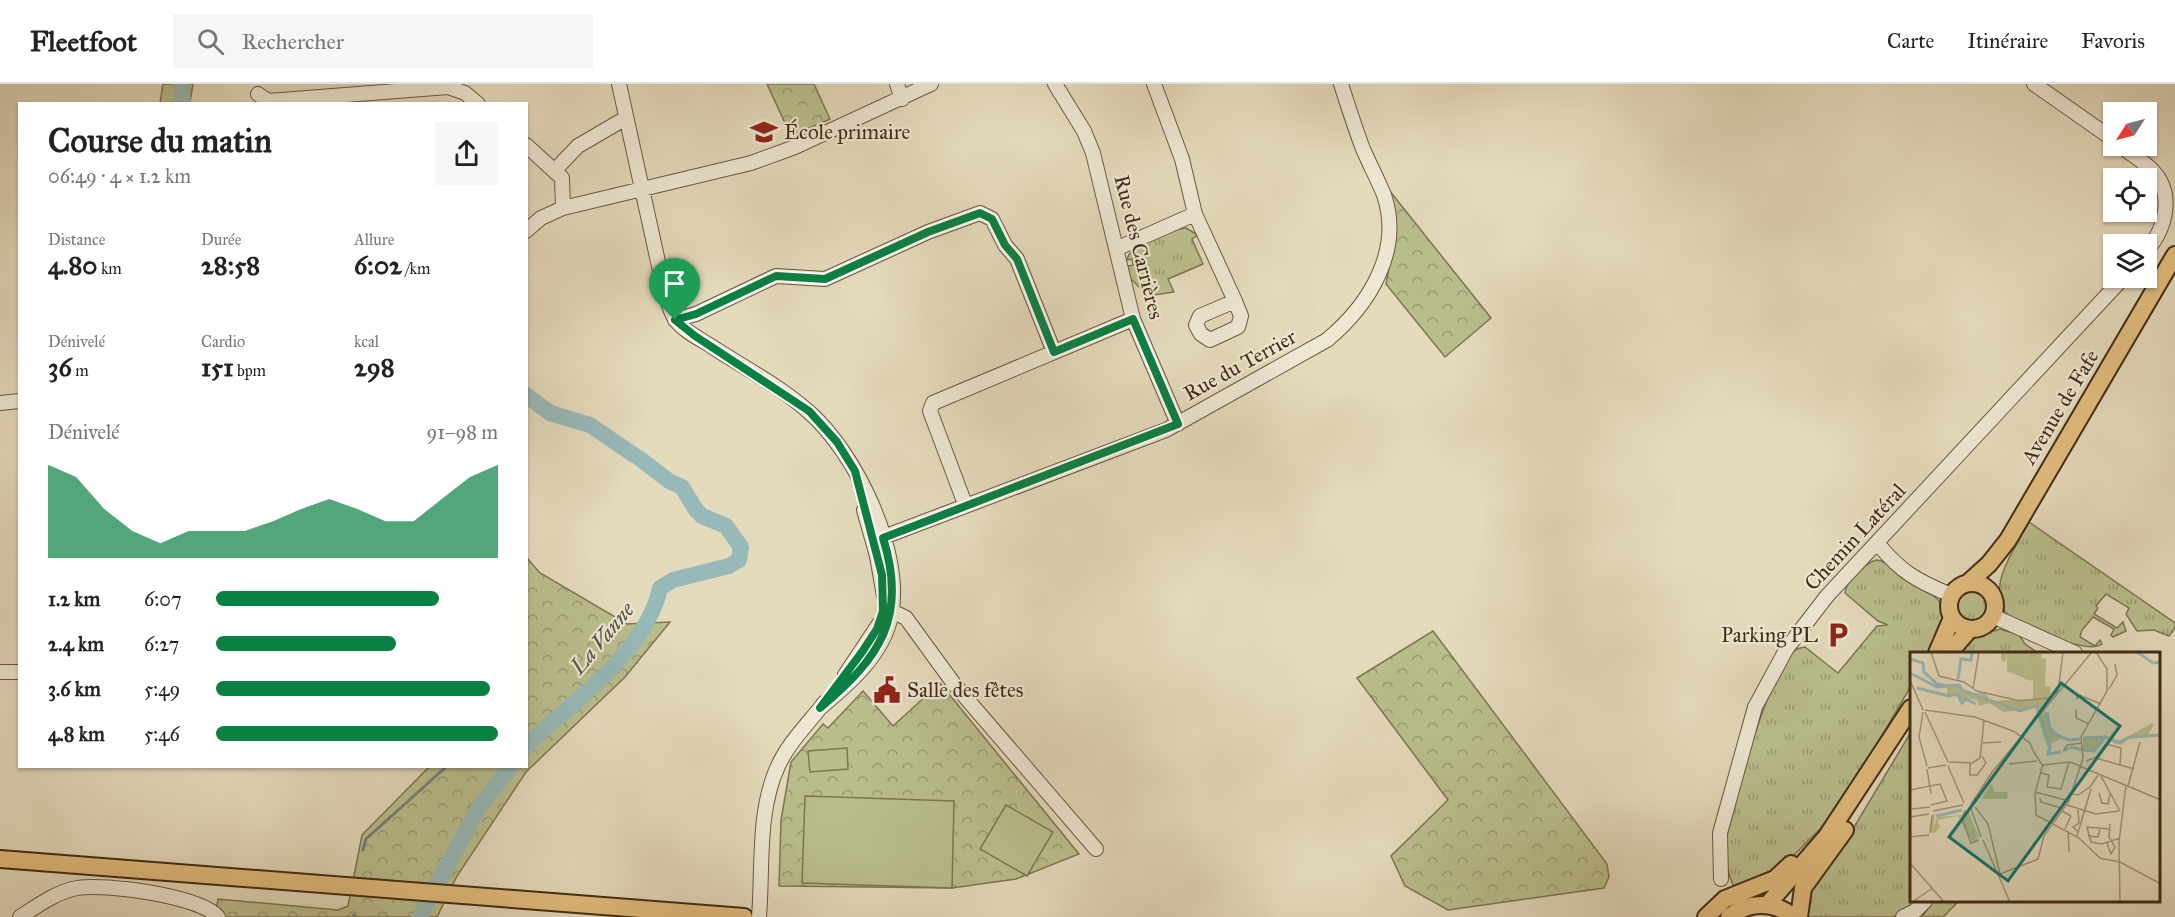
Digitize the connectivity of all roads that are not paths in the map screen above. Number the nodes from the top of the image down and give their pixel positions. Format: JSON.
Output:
{"nodes":[{"id":1,"x":619,"y":84,"type":"edge"},
{"id":2,"x":897,"y":84,"type":"edge"},
{"id":3,"x":931,"y":84,"type":"edge"},
{"id":4,"x":1055,"y":84,"type":"edge"},
{"id":5,"x":1154,"y":84,"type":"edge"},
{"id":6,"x":1341,"y":84,"type":"edge"},
{"id":7,"x":2034,"y":84,"type":"edge"},
{"id":8,"x":465,"y":88,"type":"edge"},
{"id":9,"x":258,"y":94,"type":"dead end"},
{"id":10,"x":902,"y":99,"type":"junction"},
{"id":11,"x":476,"y":102,"type":"edge"},
{"id":12,"x":627,"y":120,"type":"junction"},
{"id":13,"x":2103,"y":133,"type":"edge"},
{"id":14,"x":528,"y":148,"type":"edge"},
{"id":15,"x":2134,"y":156,"type":"edge"},
{"id":16,"x":555,"y":170,"type":"junction"},
{"id":17,"x":641,"y":190,"type":"junction"},
{"id":18,"x":563,"y":208,"type":"junction"},
{"id":19,"x":1195,"y":214,"type":"junction"},
{"id":20,"x":528,"y":229,"type":"edge"},
{"id":21,"x":2157,"y":235,"type":"edge"},
{"id":22,"x":1118,"y":248,"type":"junction"},
{"id":23,"x":2175,"y":255,"type":"edge"},
{"id":24,"x":2114,"y":288,"type":"edge"},
{"id":25,"x":1235,"y":301,"type":"dead end"},
{"id":26,"x":1133,"y":319,"type":"junction"},
{"id":27,"x":675,"y":320,"type":"junction"},
{"id":28,"x":1054,"y":352,"type":"junction"},
{"id":29,"x":18,"y":401,"type":"edge"},
{"id":30,"x":0,"y":403,"type":"edge"},
{"id":31,"x":1178,"y":424,"type":"junction"},
{"id":32,"x":965,"y":504,"type":"junction"},
{"id":33,"x":878,"y":539,"type":"junction"},
{"id":34,"x":2008,"y":540,"type":"junction"},
{"id":35,"x":1878,"y":544,"type":"junction"},
{"id":36,"x":1968,"y":583,"type":"junction"},
{"id":37,"x":1993,"y":595,"type":"junction"},
{"id":38,"x":1951,"y":596,"type":"junction"},
{"id":39,"x":887,"y":613,"type":"junction"},
{"id":40,"x":1993,"y":616,"type":"junction"},
{"id":41,"x":1952,"y":618,"type":"junction"},
{"id":42,"x":1970,"y":629,"type":"junction"},
{"id":43,"x":1937,"y":652,"type":"edge"},
{"id":44,"x":1950,"y":652,"type":"edge"},
{"id":45,"x":2073,"y":652,"type":"edge"},
{"id":46,"x":0,"y":672,"type":"edge"},
{"id":47,"x":18,"y":672,"type":"edge"},
{"id":48,"x":1910,"y":709,"type":"edge"},
{"id":49,"x":1896,"y":734,"type":"junction"},
{"id":50,"x":1855,"y":795,"type":"junction"},
{"id":51,"x":1096,"y":849,"type":"dead end"},
{"id":52,"x":0,"y":859,"type":"edge"},
{"id":53,"x":1721,"y":879,"type":"dead end"},
{"id":54,"x":1926,"y":902,"type":"edge"},
{"id":55,"x":1927,"y":902,"type":"edge"},
{"id":56,"x":1767,"y":904,"type":"junction"},
{"id":57,"x":20,"y":917,"type":"edge"},
{"id":58,"x":219,"y":917,"type":"edge"},
{"id":59,"x":744,"y":917,"type":"edge"},
{"id":60,"x":759,"y":917,"type":"edge"},
{"id":61,"x":1706,"y":917,"type":"edge"},
{"id":62,"x":1729,"y":917,"type":"edge"},
{"id":63,"x":1794,"y":917,"type":"edge"},
{"id":64,"x":1799,"y":917,"type":"edge"},
{"id":65,"x":1903,"y":917,"type":"edge"},
{"id":66,"x":1919,"y":917,"type":"edge"}],
"edges":[{"from":1,"to":12,"type":"street"},
{"from":2,"to":10,"type":"street"},
{"from":3,"to":10,"type":"street"},
{"from":4,"to":22,"type":"street","name":"Rue des Carrières"},
{"from":5,"to":19,"type":"street"},
{"from":6,"to":31,"type":"street","name":"Rue du Terrier"},
{"from":7,"to":13,"type":"street"},
{"from":8,"to":9,"type":"street"},
{"from":8,"to":11,"type":"street"},
{"from":10,"to":17,"type":"street"},
{"from":12,"to":16,"type":"street"},
{"from":12,"to":17,"type":"street"},
{"from":14,"to":16,"type":"street"},
{"from":15,"to":21,"type":"street"},
{"from":16,"to":18,"type":"street"},
{"from":17,"to":18,"type":"street"},
{"from":17,"to":27,"type":"street"},
{"from":18,"to":20,"type":"street"},
{"from":19,"to":22,"type":"street"},
{"from":19,"to":25,"type":"street"},
{"from":22,"to":26,"type":"street","name":"Rue des Carrières"},
{"from":23,"to":34,"type":"main road","name":"Avenue de Fafe"},
{"from":24,"to":35,"type":"street","name":"Chemin Latéral"},
{"from":26,"to":28,"type":"street"},
{"from":26,"to":31,"type":"street","name":"Rue des Carrières"},
{"from":27,"to":28,"type":"street"},
{"from":27,"to":33,"type":"street"},
{"from":28,"to":32,"type":"street"},
{"from":29,"to":30,"type":"street"},
{"from":31,"to":32,"type":"street","name":"Rue du Terrier"},
{"from":32,"to":33,"type":"street","name":"Rue du Terrier"},
{"from":33,"to":39,"type":"street"},
{"from":34,"to":36,"type":"main road","name":"Avenue de Fafe"},
{"from":34,"to":37,"type":"main road","name":"Avenue de Fafe"},
{"from":35,"to":38,"type":"street"},
{"from":35,"to":53,"type":"street","name":"Chemin Latéral"},
{"from":36,"to":37,"type":"main road"},
{"from":36,"to":38,"type":"main road"},
{"from":37,"to":40,"type":"main road"},
{"from":38,"to":41,"type":"main road"},
{"from":39,"to":51,"type":"street"},
{"from":39,"to":60,"type":"street"},
{"from":40,"to":42,"type":"main road"},
{"from":40,"to":45,"type":"street"},
{"from":41,"to":42,"type":"main road"},
{"from":41,"to":43,"type":"main road"},
{"from":42,"to":44,"type":"main road"},
{"from":46,"to":47,"type":"street"},
{"from":48,"to":49,"type":"main road"},
{"from":49,"to":50,"type":"main road"},
{"from":49,"to":64,"type":"main road"},
{"from":50,"to":56,"type":"main road"},
{"from":50,"to":61,"type":"main road"},
{"from":52,"to":59,"type":"main road"},
{"from":54,"to":65,"type":"street"},
{"from":55,"to":66,"type":"street"},
{"from":56,"to":62,"type":"main road"},
{"from":56,"to":63,"type":"main road"},
{"from":57,"to":58,"type":"street"}]}
